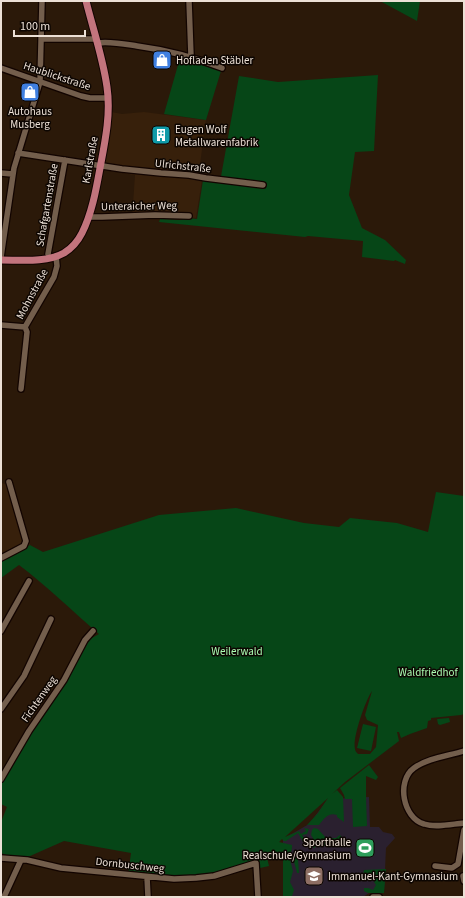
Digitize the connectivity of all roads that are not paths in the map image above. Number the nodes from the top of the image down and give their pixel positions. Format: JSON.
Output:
{"nodes":[{"id":1,"x":42,"y":1,"type":"edge"},
{"id":2,"x":86,"y":1,"type":"edge"},
{"id":3,"x":189,"y":1,"type":"edge"},
{"id":4,"x":41,"y":39,"type":"junction"},
{"id":5,"x":96,"y":41,"type":"junction"},
{"id":6,"x":191,"y":56,"type":"junction"},
{"id":7,"x":1,"y":68,"type":"edge"},
{"id":8,"x":222,"y":68,"type":"dead end"},
{"id":9,"x":40,"y":82,"type":"junction"},
{"id":10,"x":108,"y":98,"type":"junction"},
{"id":11,"x":18,"y":153,"type":"junction"},
{"id":12,"x":65,"y":160,"type":"junction"},
{"id":13,"x":100,"y":166,"type":"junction"},
{"id":14,"x":1,"y":173,"type":"edge"},
{"id":15,"x":12,"y":174,"type":"junction"},
{"id":16,"x":263,"y":185,"type":"dead end"},
{"id":17,"x":189,"y":216,"type":"dead end"},
{"id":18,"x":89,"y":217,"type":"junction"},
{"id":19,"x":48,"y":254,"type":"dead end"},
{"id":20,"x":56,"y":256,"type":"junction"},
{"id":21,"x":1,"y":257,"type":"edge"},
{"id":22,"x":1,"y":260,"type":"edge"},
{"id":23,"x":1,"y":325,"type":"edge"},
{"id":24,"x":26,"y":327,"type":"junction"},
{"id":25,"x":21,"y":389,"type":"dead end"},
{"id":26,"x":9,"y":482,"type":"dead end"},
{"id":27,"x":1,"y":558,"type":"edge"},
{"id":28,"x":28,"y":581,"type":"dead end"},
{"id":29,"x":51,"y":619,"type":"dead end"},
{"id":30,"x":1,"y":631,"type":"edge"},
{"id":31,"x":93,"y":631,"type":"dead end"},
{"id":32,"x":1,"y":709,"type":"edge"},
{"id":33,"x":464,"y":751,"type":"edge"},
{"id":34,"x":1,"y":779,"type":"edge"},
{"id":35,"x":464,"y":823,"type":"edge"},
{"id":36,"x":464,"y":830,"type":"edge"},
{"id":37,"x":1,"y":858,"type":"edge"},
{"id":38,"x":21,"y":860,"type":"junction"},
{"id":39,"x":435,"y":866,"type":"dead end"},
{"id":40,"x":148,"y":877,"type":"junction"},
{"id":41,"x":4,"y":897,"type":"edge"},
{"id":42,"x":148,"y":897,"type":"edge"},
{"id":43,"x":258,"y":897,"type":"edge"},
{"id":44,"x":373,"y":897,"type":"edge"},
{"id":45,"x":378,"y":897,"type":"edge"}],
"edges":[{"from":1,"to":4,"type":"street"},
{"from":2,"to":5,"type":"main road","name":"Karlstraße"},
{"from":3,"to":6,"type":"street"},
{"from":4,"to":5,"type":"street"},
{"from":4,"to":9,"type":"street"},
{"from":5,"to":6,"type":"street"},
{"from":5,"to":10,"type":"main road","name":"Karlstraße"},
{"from":6,"to":8,"type":"street"},
{"from":7,"to":9,"type":"street","name":"Haublickstraße"},
{"from":9,"to":10,"type":"street","name":"Haublickstraße"},
{"from":9,"to":11,"type":"street"},
{"from":10,"to":13,"type":"main road","name":"Karlstraße"},
{"from":11,"to":12,"type":"street","name":"Schafgartenstraße"},
{"from":11,"to":15,"type":"street"},
{"from":12,"to":13,"type":"street","name":"Schafgartenstraße"},
{"from":12,"to":19,"type":"street","name":"Schafgartenstraße"},
{"from":13,"to":16,"type":"street","name":"Ulrichstraße"},
{"from":13,"to":18,"type":"main road","name":"Karlstraße"},
{"from":14,"to":15,"type":"street"},
{"from":15,"to":21,"type":"street"},
{"from":17,"to":18,"type":"street","name":"Unteraicher Weg"},
{"from":18,"to":20,"type":"main road","name":"Karlstraße"},
{"from":20,"to":22,"type":"main road","name":"Karlstraße"},
{"from":20,"to":24,"type":"street","name":"Mohnstraße"},
{"from":23,"to":24,"type":"street"},
{"from":24,"to":25,"type":"street","name":"Mohnstraße"},
{"from":26,"to":27,"type":"street"},
{"from":28,"to":30,"type":"street"},
{"from":29,"to":32,"type":"street"},
{"from":31,"to":34,"type":"street","name":"Fichtenweg"},
{"from":33,"to":35,"type":"street"},
{"from":35,"to":36,"type":"street"},
{"from":36,"to":39,"type":"street"},
{"from":37,"to":38,"type":"street","name":"Dornbuschweg"},
{"from":38,"to":40,"type":"street","name":"Dornbuschweg"},
{"from":38,"to":41,"type":"street"},
{"from":40,"to":42,"type":"street"},
{"from":40,"to":43,"type":"street","name":"Dornbuschweg"},
{"from":44,"to":45,"type":"street"}]}
